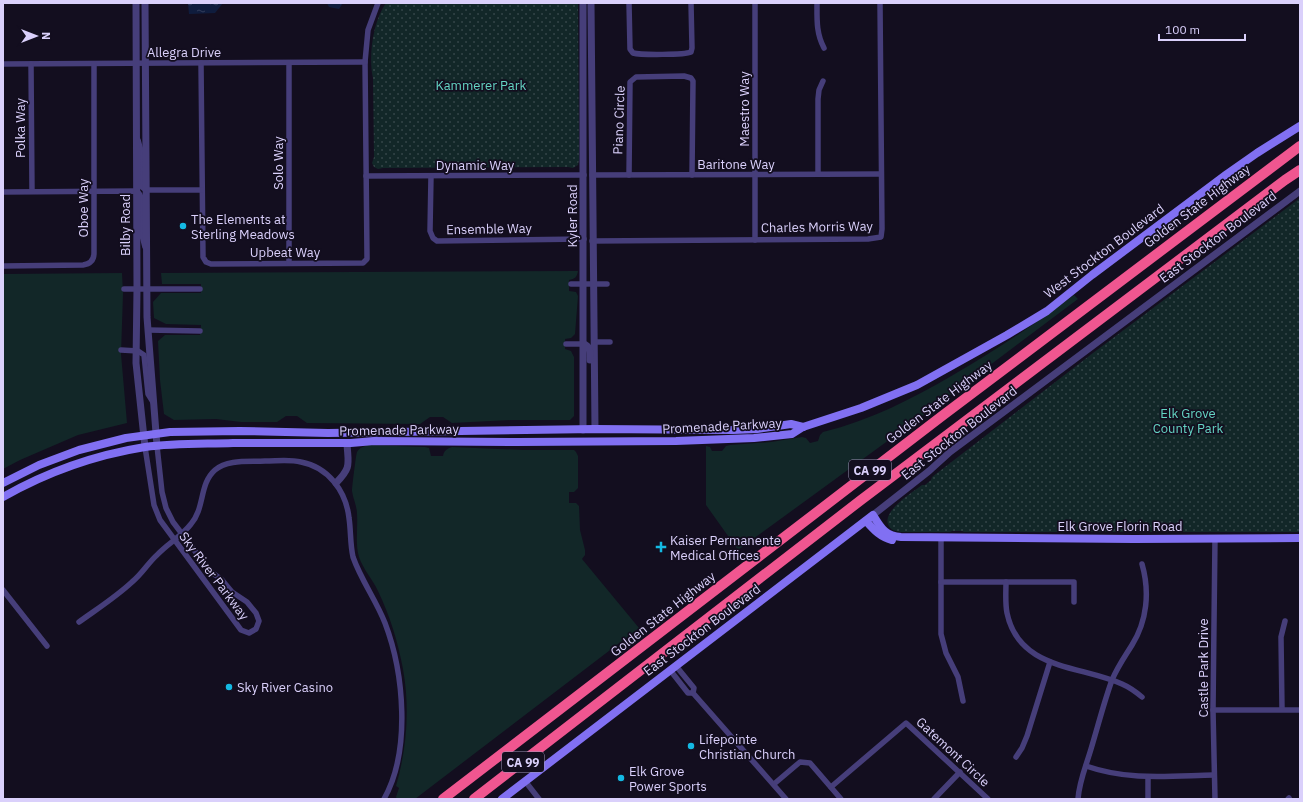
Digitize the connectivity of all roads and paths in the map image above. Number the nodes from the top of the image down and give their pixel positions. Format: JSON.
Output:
{"nodes":[{"id":1,"x":136,"y":3,"type":"edge"},
{"id":2,"x":145,"y":3,"type":"edge"},
{"id":3,"x":378,"y":3,"type":"edge"},
{"id":4,"x":583,"y":3,"type":"edge"},
{"id":5,"x":587,"y":3,"type":"edge"},
{"id":6,"x":591,"y":3,"type":"edge"},
{"id":7,"x":628,"y":3,"type":"edge"},
{"id":8,"x":691,"y":3,"type":"edge"},
{"id":9,"x":755,"y":3,"type":"edge"},
{"id":10,"x":817,"y":3,"type":"edge"},
{"id":11,"x":880,"y":3,"type":"edge"},
{"id":12,"x":591,"y":24,"type":"junction"},
{"id":13,"x":824,"y":48,"type":"dead end"},
{"id":14,"x":365,"y":62,"type":"junction"},
{"id":15,"x":201,"y":63,"type":"junction"},
{"id":16,"x":289,"y":63,"type":"junction"},
{"id":17,"x":3,"y":64,"type":"edge"},
{"id":18,"x":31,"y":64,"type":"junction"},
{"id":19,"x":94,"y":64,"type":"junction"},
{"id":20,"x":136,"y":64,"type":"junction"},
{"id":21,"x":145,"y":64,"type":"junction"},
{"id":22,"x":823,"y":81,"type":"dead end"},
{"id":23,"x":1300,"y":126,"type":"edge"},
{"id":24,"x":136,"y":136,"type":"junction"},
{"id":25,"x":1300,"y":146,"type":"edge"},
{"id":26,"x":1300,"y":170,"type":"edge"},
{"id":27,"x":755,"y":174,"type":"junction"},
{"id":28,"x":818,"y":174,"type":"junction"},
{"id":29,"x":881,"y":174,"type":"junction"},
{"id":30,"x":588,"y":175,"type":"junction"},
{"id":31,"x":629,"y":175,"type":"junction"},
{"id":32,"x":692,"y":175,"type":"junction"},
{"id":33,"x":366,"y":176,"type":"junction"},
{"id":34,"x":431,"y":176,"type":"junction"},
{"id":35,"x":146,"y":190,"type":"junction"},
{"id":36,"x":202,"y":190,"type":"junction"},
{"id":37,"x":32,"y":191,"type":"junction"},
{"id":38,"x":94,"y":191,"type":"junction"},
{"id":39,"x":137,"y":191,"type":"junction"},
{"id":40,"x":1300,"y":191,"type":"edge"},
{"id":41,"x":3,"y":192,"type":"edge"},
{"id":42,"x":584,"y":239,"type":"junction"},
{"id":43,"x":592,"y":239,"type":"junction"},
{"id":44,"x":755,"y":240,"type":"junction"},
{"id":45,"x":146,"y":249,"type":"junction"},
{"id":46,"x":289,"y":263,"type":"junction"},
{"id":47,"x":3,"y":266,"type":"edge"},
{"id":48,"x":571,"y":284,"type":"dead end"},
{"id":49,"x":584,"y":284,"type":"junction"},
{"id":50,"x":593,"y":284,"type":"junction"},
{"id":51,"x":607,"y":284,"type":"dead end"},
{"id":52,"x":124,"y":289,"type":"dead end"},
{"id":53,"x":137,"y":289,"type":"junction"},
{"id":54,"x":146,"y":289,"type":"junction"},
{"id":55,"x":200,"y":289,"type":"dead end"},
{"id":56,"x":148,"y":330,"type":"junction"},
{"id":57,"x":198,"y":331,"type":"dead end"},
{"id":58,"x":594,"y":342,"type":"junction"},
{"id":59,"x":610,"y":342,"type":"dead end"},
{"id":60,"x":566,"y":344,"type":"dead end"},
{"id":61,"x":583,"y":344,"type":"junction"},
{"id":62,"x":121,"y":350,"type":"dead end"},
{"id":63,"x":136,"y":350,"type":"junction"},
{"id":64,"x":917,"y":386,"type":"joint"},
{"id":65,"x":595,"y":399,"type":"junction"},
{"id":66,"x":154,"y":402,"type":"junction"},
{"id":67,"x":803,"y":427,"type":"junction"},
{"id":68,"x":595,"y":429,"type":"junction"},
{"id":69,"x":757,"y":429,"type":"junction"},
{"id":70,"x":496,"y":430,"type":"junction"},
{"id":71,"x":583,"y":430,"type":"junction"},
{"id":72,"x":715,"y":430,"type":"junction"},
{"id":73,"x":435,"y":431,"type":"junction"},
{"id":74,"x":156,"y":434,"type":"junction"},
{"id":75,"x":144,"y":435,"type":"junction"},
{"id":76,"x":718,"y":440,"type":"junction"},
{"id":77,"x":374,"y":441,"type":"junction"},
{"id":78,"x":437,"y":441,"type":"junction"},
{"id":79,"x":676,"y":441,"type":"junction"},
{"id":80,"x":347,"y":443,"type":"junction"},
{"id":81,"x":157,"y":446,"type":"junction"},
{"id":82,"x":145,"y":447,"type":"junction"},
{"id":83,"x":3,"y":483,"type":"edge"},
{"id":84,"x":336,"y":483,"type":"junction"},
{"id":85,"x":3,"y":497,"type":"edge"},
{"id":86,"x":873,"y":515,"type":"junction"},
{"id":87,"x":866,"y":521,"type":"junction"},
{"id":88,"x":181,"y":533,"type":"junction"},
{"id":89,"x":941,"y":538,"type":"junction"},
{"id":90,"x":1215,"y":538,"type":"junction"},
{"id":91,"x":1300,"y":538,"type":"edge"},
{"id":92,"x":173,"y":540,"type":"junction"},
{"id":93,"x":1142,"y":564,"type":"dead end"},
{"id":94,"x":941,"y":582,"type":"junction"},
{"id":95,"x":1006,"y":582,"type":"junction"},
{"id":96,"x":3,"y":590,"type":"edge"},
{"id":97,"x":1074,"y":602,"type":"dead end"},
{"id":98,"x":1284,"y":621,"type":"dead end"},
{"id":99,"x":79,"y":622,"type":"dead end"},
{"id":100,"x":47,"y":646,"type":"dead end"},
{"id":101,"x":1050,"y":662,"type":"junction"},
{"id":102,"x":673,"y":668,"type":"junction"},
{"id":103,"x":1112,"y":681,"type":"junction"},
{"id":104,"x":1142,"y":697,"type":"dead end"},
{"id":105,"x":963,"y":701,"type":"dead end"},
{"id":106,"x":1282,"y":709,"type":"junction"},
{"id":107,"x":1213,"y":710,"type":"junction"},
{"id":108,"x":1300,"y":710,"type":"edge"},
{"id":109,"x":1016,"y":757,"type":"dead end"},
{"id":110,"x":1086,"y":766,"type":"junction"},
{"id":111,"x":960,"y":772,"type":"junction"},
{"id":112,"x":1214,"y":775,"type":"junction"},
{"id":113,"x":1148,"y":777,"type":"junction"},
{"id":114,"x":524,"y":782,"type":"junction"},
{"id":115,"x":774,"y":784,"type":"junction"},
{"id":116,"x":831,"y":786,"type":"junction"},
{"id":117,"x":384,"y":799,"type":"edge"},
{"id":118,"x":444,"y":799,"type":"edge"},
{"id":119,"x":474,"y":799,"type":"edge"},
{"id":120,"x":502,"y":799,"type":"edge"},
{"id":121,"x":539,"y":799,"type":"edge"},
{"id":122,"x":786,"y":799,"type":"edge"},
{"id":123,"x":841,"y":799,"type":"edge"},
{"id":124,"x":934,"y":799,"type":"edge"},
{"id":125,"x":988,"y":799,"type":"edge"},
{"id":126,"x":1078,"y":799,"type":"edge"},
{"id":127,"x":1148,"y":799,"type":"edge"},
{"id":128,"x":1215,"y":799,"type":"edge"}],
"edges":[{"from":1,"to":20,"type":"street","name":"Bilby Road"},
{"from":2,"to":21,"type":"street","name":"Bilby Road"},
{"from":3,"to":14,"type":"street","name":"Upbeat Way"},
{"from":4,"to":30,"type":"street"},
{"from":5,"to":12,"type":"street"},
{"from":6,"to":12,"type":"street","name":"Kyler Road"},
{"from":7,"to":8,"type":"street"},
{"from":9,"to":27,"type":"street","name":"Maestro Way"},
{"from":10,"to":13,"type":"street"},
{"from":11,"to":29,"type":"street","name":"Charles Morris Way"},
{"from":12,"to":30,"type":"street","name":"Kyler Road"},
{"from":14,"to":16,"type":"street","name":"Allegra Drive"},
{"from":14,"to":33,"type":"street","name":"Upbeat Way"},
{"from":15,"to":16,"type":"street","name":"Allegra Drive"},
{"from":15,"to":21,"type":"street","name":"Allegra Drive"},
{"from":15,"to":36,"type":"street","name":"Upbeat Way"},
{"from":16,"to":46,"type":"street","name":"Solo Way"},
{"from":17,"to":18,"type":"street","name":"Allegra Drive"},
{"from":18,"to":19,"type":"street","name":"Allegra Drive"},
{"from":18,"to":37,"type":"street","name":"Polka Way"},
{"from":19,"to":20,"type":"street","name":"Allegra Drive"},
{"from":19,"to":38,"type":"street","name":"Oboe Way"},
{"from":20,"to":21,"type":"street","name":"Allegra Drive"},
{"from":20,"to":24,"type":"street","name":"Bilby Road"},
{"from":21,"to":35,"type":"street","name":"Bilby Road"},
{"from":22,"to":28,"type":"street"},
{"from":23,"to":64,"type":"main road","name":"West Stockton Boulevard"},
{"from":24,"to":35,"type":"street"},
{"from":24,"to":39,"type":"street","name":"Bilby Road"},
{"from":25,"to":118,"type":"highway","name":"Golden State Highway","number":"CA 99"},
{"from":26,"to":119,"type":"highway","number":"CA 99"},
{"from":27,"to":28,"type":"street","name":"Baritone Way"},
{"from":27,"to":32,"type":"street","name":"Baritone Way"},
{"from":27,"to":44,"type":"street","name":"Maestro Way"},
{"from":28,"to":29,"type":"street","name":"Baritone Way"},
{"from":29,"to":44,"type":"street","name":"Charles Morris Way"},
{"from":30,"to":31,"type":"street","name":"Baritone Way"},
{"from":30,"to":34,"type":"street","name":"Dynamic Way"},
{"from":30,"to":42,"type":"street","name":"Kyler Road"},
{"from":30,"to":43,"type":"street","name":"Kyler Road"},
{"from":31,"to":32,"type":"street","name":"Baritone Way"},
{"from":31,"to":32,"type":"street","name":"Piano Circle"},
{"from":33,"to":34,"type":"street","name":"Dynamic Way"},
{"from":33,"to":46,"type":"street","name":"Upbeat Way"},
{"from":34,"to":42,"type":"street","name":"Ensemble Way"},
{"from":35,"to":36,"type":"street"},
{"from":35,"to":45,"type":"street","name":"Bilby Road"},
{"from":36,"to":46,"type":"street","name":"Upbeat Way"},
{"from":37,"to":38,"type":"street"},
{"from":37,"to":41,"type":"street"},
{"from":38,"to":39,"type":"street"},
{"from":38,"to":47,"type":"street","name":"Oboe Way"},
{"from":39,"to":45,"type":"street"},
{"from":39,"to":53,"type":"street","name":"Bilby Road"},
{"from":40,"to":86,"type":"street","name":"East Stockton Boulevard"},
{"from":42,"to":49,"type":"street","name":"Kyler Road"},
{"from":43,"to":44,"type":"street","name":"Charles Morris Way"},
{"from":43,"to":50,"type":"street","name":"Kyler Road"},
{"from":45,"to":54,"type":"street","name":"Bilby Road"},
{"from":48,"to":49,"type":"street"},
{"from":49,"to":50,"type":"street"},
{"from":49,"to":61,"type":"street","name":"Kyler Road"},
{"from":50,"to":51,"type":"street"},
{"from":50,"to":58,"type":"street","name":"Kyler Road"},
{"from":52,"to":53,"type":"street"},
{"from":53,"to":54,"type":"street"},
{"from":53,"to":63,"type":"street","name":"Bilby Road"},
{"from":54,"to":55,"type":"street"},
{"from":54,"to":56,"type":"street","name":"Bilby Road"},
{"from":56,"to":57,"type":"street"},
{"from":56,"to":66,"type":"street","name":"Bilby Road"},
{"from":58,"to":59,"type":"street"},
{"from":58,"to":65,"type":"street","name":"Kyler Road"},
{"from":60,"to":61,"type":"street"},
{"from":61,"to":65,"type":"street"},
{"from":61,"to":71,"type":"street","name":"Kyler Road"},
{"from":62,"to":63,"type":"street"},
{"from":63,"to":66,"type":"street"},
{"from":63,"to":75,"type":"street","name":"Bilby Road"},
{"from":64,"to":67,"type":"main road","name":"Promenade Parkway"},
{"from":65,"to":68,"type":"street","name":"Kyler Road"},
{"from":66,"to":74,"type":"street","name":"Bilby Road"},
{"from":67,"to":69,"type":"main road","name":"Promenade Parkway"},
{"from":67,"to":76,"type":"main road","name":"Promenade Parkway"},
{"from":68,"to":71,"type":"main road","name":"Promenade Parkway"},
{"from":68,"to":72,"type":"main road","name":"Promenade Parkway"},
{"from":69,"to":72,"type":"main road","name":"Promenade Parkway"},
{"from":69,"to":76,"type":"main road"},
{"from":70,"to":71,"type":"main road","name":"Promenade Parkway"},
{"from":70,"to":73,"type":"main road","name":"Promenade Parkway"},
{"from":70,"to":78,"type":"main road"},
{"from":72,"to":79,"type":"main road"},
{"from":73,"to":74,"type":"main road","name":"Promenade Parkway"},
{"from":73,"to":77,"type":"main road"},
{"from":74,"to":75,"type":"main road","name":"Promenade Parkway"},
{"from":74,"to":81,"type":"street","name":"Bilby Road"},
{"from":75,"to":82,"type":"street","name":"Bilby Road"},
{"from":75,"to":83,"type":"main road","name":"Promenade Parkway"},
{"from":76,"to":79,"type":"main road","name":"Promenade Parkway"},
{"from":77,"to":78,"type":"main road","name":"Promenade Parkway"},
{"from":77,"to":80,"type":"main road","name":"Promenade Parkway"},
{"from":78,"to":79,"type":"main road","name":"Promenade Parkway"},
{"from":80,"to":81,"type":"main road","name":"Promenade Parkway"},
{"from":80,"to":84,"type":"street"},
{"from":81,"to":82,"type":"main road","name":"Promenade Parkway"},
{"from":81,"to":88,"type":"street","name":"Sky River Parkway"},
{"from":82,"to":85,"type":"main road","name":"Promenade Parkway"},
{"from":82,"to":92,"type":"street","name":"Sky River Parkway"},
{"from":84,"to":88,"type":"street"},
{"from":84,"to":117,"type":"street"},
{"from":86,"to":87,"type":"main road","name":"East Stockton Boulevard"},
{"from":86,"to":89,"type":"main road","name":"Elk Grove Florin Road"},
{"from":87,"to":89,"type":"main road","name":"Elk Grove Florin Road"},
{"from":87,"to":102,"type":"main road","name":"East Stockton Boulevard"},
{"from":88,"to":92,"type":"street"},
{"from":88,"to":92,"type":"street","name":"Sky River Parkway"},
{"from":89,"to":90,"type":"main road","name":"Elk Grove Florin Road"},
{"from":89,"to":94,"type":"street"},
{"from":90,"to":91,"type":"main road","name":"Elk Grove Florin Road"},
{"from":90,"to":107,"type":"street","name":"Castle Park Drive"},
{"from":92,"to":99,"type":"street"},
{"from":93,"to":103,"type":"street"},
{"from":94,"to":95,"type":"street"},
{"from":94,"to":105,"type":"street"},
{"from":95,"to":97,"type":"street"},
{"from":95,"to":101,"type":"street"},
{"from":96,"to":100,"type":"street"},
{"from":98,"to":106,"type":"street"},
{"from":101,"to":103,"type":"street"},
{"from":101,"to":109,"type":"street"},
{"from":102,"to":114,"type":"main road","name":"East Stockton Boulevard"},
{"from":102,"to":115,"type":"street"},
{"from":103,"to":104,"type":"street"},
{"from":103,"to":110,"type":"street"},
{"from":106,"to":107,"type":"street"},
{"from":106,"to":108,"type":"street"},
{"from":107,"to":112,"type":"street","name":"Castle Park Drive"},
{"from":110,"to":113,"type":"street"},
{"from":110,"to":126,"type":"street"},
{"from":111,"to":116,"type":"street","name":"Gatemont Circle"},
{"from":111,"to":124,"type":"street"},
{"from":111,"to":125,"type":"street","name":"Gatemont Circle"},
{"from":112,"to":113,"type":"street"},
{"from":112,"to":128,"type":"street","name":"Castle Park Drive"},
{"from":113,"to":127,"type":"street"},
{"from":114,"to":120,"type":"main road","name":"East Stockton Boulevard"},
{"from":114,"to":121,"type":"street"},
{"from":115,"to":116,"type":"street"},
{"from":115,"to":122,"type":"street"},
{"from":116,"to":123,"type":"street"}]}
